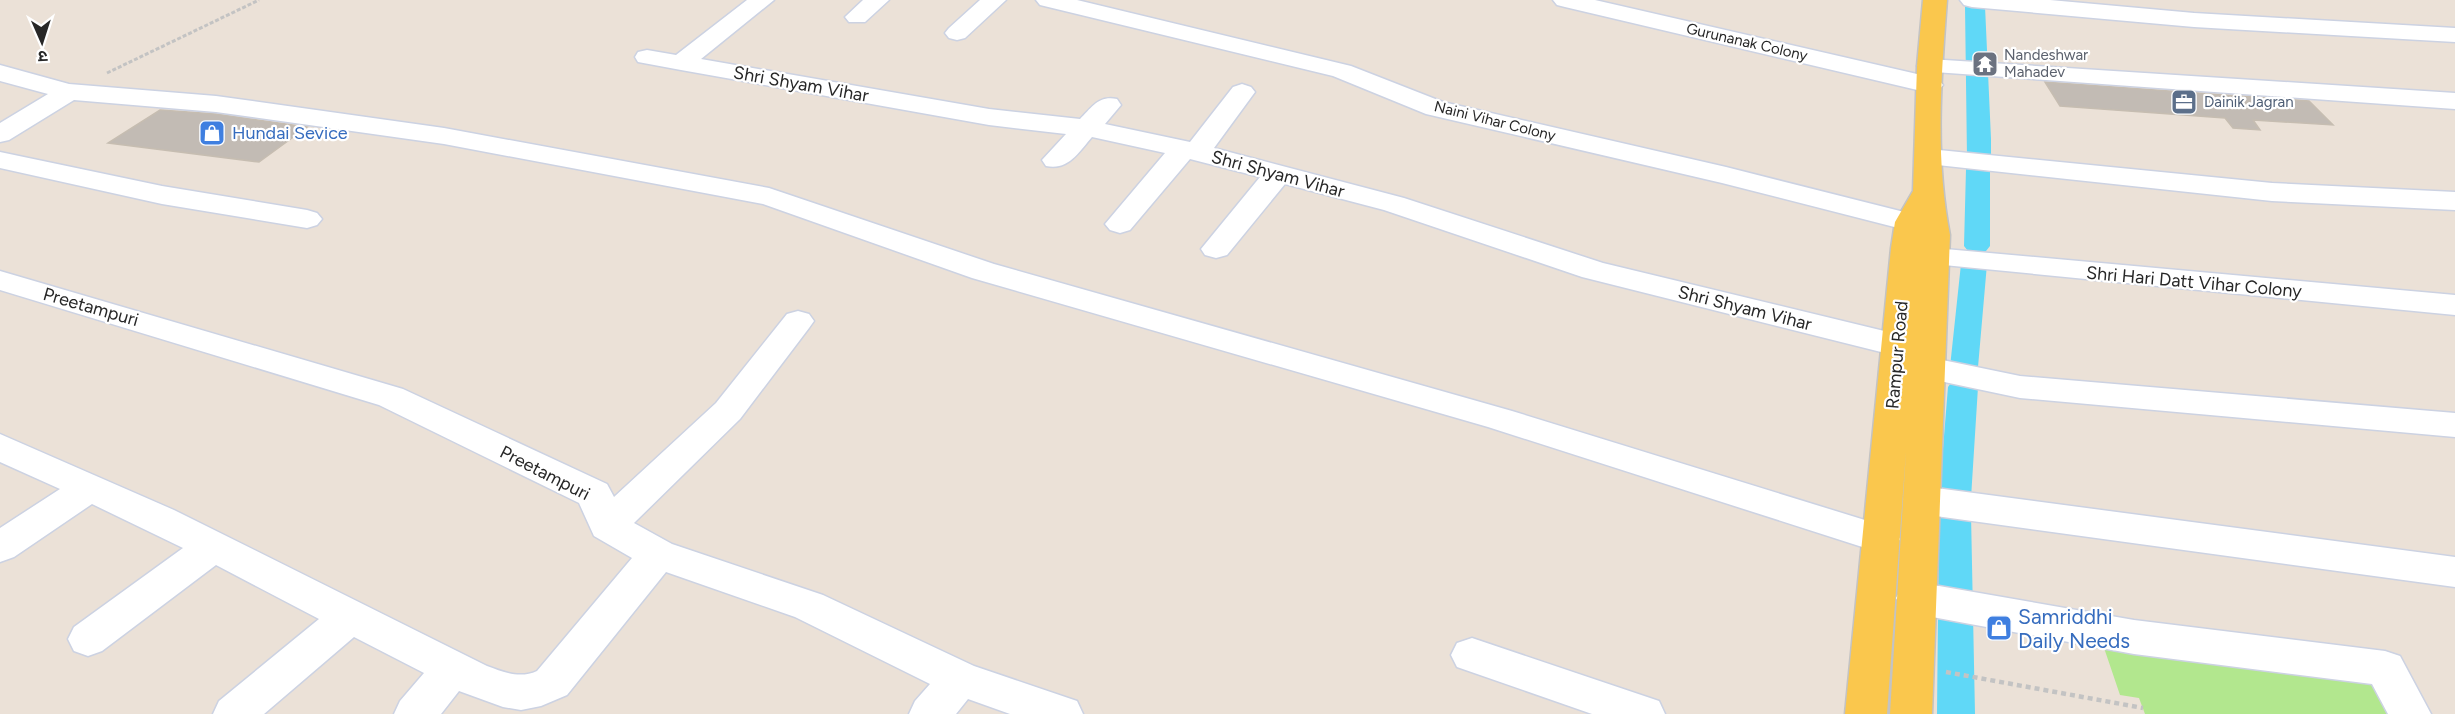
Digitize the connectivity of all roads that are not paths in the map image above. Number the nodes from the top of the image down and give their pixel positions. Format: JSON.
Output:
{"nodes":[{"id":1,"x":762,"y":0,"type":"edge"},
{"id":2,"x":877,"y":0,"type":"edge"},
{"id":3,"x":994,"y":0,"type":"edge"},
{"id":4,"x":1048,"y":0,"type":"edge"},
{"id":5,"x":1565,"y":0,"type":"edge"},
{"id":6,"x":1935,"y":0,"type":"edge"},
{"id":7,"x":1972,"y":0,"type":"edge"},
{"id":8,"x":857,"y":17,"type":"dead end"},
{"id":9,"x":957,"y":33,"type":"dead end"},
{"id":10,"x":2455,"y":35,"type":"edge"},
{"id":11,"x":648,"y":57,"type":"dead end"},
{"id":12,"x":681,"y":63,"type":"junction"},
{"id":13,"x":0,"y":73,"type":"edge"},
{"id":14,"x":1930,"y":76,"type":"junction"},
{"id":15,"x":72,"y":92,"type":"junction"},
{"id":16,"x":1242,"y":92,"type":"dead end"},
{"id":17,"x":2455,"y":101,"type":"edge"},
{"id":18,"x":1108,"y":105,"type":"dead end"},
{"id":19,"x":1087,"y":128,"type":"junction"},
{"id":20,"x":0,"y":134,"type":"edge"},
{"id":21,"x":1190,"y":151,"type":"junction"},
{"id":22,"x":0,"y":160,"type":"edge"},
{"id":23,"x":1056,"y":160,"type":"dead end"},
{"id":24,"x":1278,"y":174,"type":"junction"},
{"id":25,"x":1928,"y":174,"type":"junction"},
{"id":26,"x":2455,"y":201,"type":"edge"},
{"id":27,"x":307,"y":219,"type":"dead end"},
{"id":28,"x":1910,"y":222,"type":"junction"},
{"id":29,"x":1120,"y":224,"type":"dead end"},
{"id":30,"x":1216,"y":249,"type":"dead end"},
{"id":31,"x":1934,"y":257,"type":"junction"},
{"id":32,"x":0,"y":280,"type":"edge"},
{"id":33,"x":2455,"y":305,"type":"edge"},
{"id":34,"x":798,"y":321,"type":"dead end"},
{"id":35,"x":1897,"y":345,"type":"junction"},
{"id":36,"x":1928,"y":368,"type":"junction"},
{"id":37,"x":2455,"y":425,"type":"edge"},
{"id":38,"x":0,"y":447,"type":"edge"},
{"id":39,"x":89,"y":488,"type":"junction"},
{"id":40,"x":1921,"y":500,"type":"junction"},
{"id":41,"x":607,"y":526,"type":"junction"},
{"id":42,"x":1881,"y":539,"type":"junction"},
{"id":43,"x":0,"y":547,"type":"edge"},
{"id":44,"x":213,"y":547,"type":"junction"},
{"id":45,"x":658,"y":554,"type":"junction"},
{"id":46,"x":2455,"y":572,"type":"edge"},
{"id":47,"x":1941,"y":604,"type":"junction"},
{"id":48,"x":351,"y":617,"type":"junction"},
{"id":49,"x":88,"y":639,"type":"dead end"},
{"id":50,"x":1472,"y":655,"type":"dead end"},
{"id":51,"x":453,"y":669,"type":"junction"},
{"id":52,"x":960,"y":679,"type":"junction"},
{"id":53,"x":234,"y":714,"type":"edge"},
{"id":54,"x":415,"y":714,"type":"edge"},
{"id":55,"x":930,"y":714,"type":"edge"},
{"id":56,"x":1062,"y":714,"type":"edge"},
{"id":57,"x":1644,"y":714,"type":"edge"},
{"id":58,"x":1866,"y":714,"type":"edge"},
{"id":59,"x":1911,"y":714,"type":"edge"},
{"id":60,"x":2410,"y":714,"type":"edge"}],
"edges":[{"from":1,"to":12,"type":"street"},
{"from":2,"to":8,"type":"street"},
{"from":3,"to":9,"type":"street"},
{"from":4,"to":28,"type":"street","name":"Naini Vihar Colony"},
{"from":5,"to":14,"type":"street","name":"Gurunanak Colony"},
{"from":6,"to":14,"type":"main road","name":"Rampur Road"},
{"from":7,"to":10,"type":"street"},
{"from":11,"to":12,"type":"street","name":"Shri Shyam Vihar"},
{"from":12,"to":19,"type":"street","name":"Shri Shyam Vihar"},
{"from":13,"to":15,"type":"street"},
{"from":14,"to":17,"type":"street","name":"Gurunanak Colony"},
{"from":14,"to":25,"type":"main road","name":"Rampur Road"},
{"from":15,"to":20,"type":"street"},
{"from":15,"to":42,"type":"street"},
{"from":16,"to":21,"type":"street"},
{"from":18,"to":19,"type":"street"},
{"from":19,"to":21,"type":"street","name":"Shri Shyam Vihar"},
{"from":19,"to":23,"type":"street"},
{"from":21,"to":24,"type":"street","name":"Shri Shyam Vihar"},
{"from":21,"to":29,"type":"street"},
{"from":22,"to":27,"type":"street"},
{"from":24,"to":30,"type":"street"},
{"from":24,"to":35,"type":"street","name":"Shri Shyam Vihar"},
{"from":25,"to":26,"type":"street"},
{"from":25,"to":28,"type":"main road","name":"Rampur Road"},
{"from":25,"to":31,"type":"main road"},
{"from":28,"to":35,"type":"main road","name":"Rampur Road"},
{"from":31,"to":33,"type":"street","name":"Shri Hari Datt Vihar Colony"},
{"from":31,"to":36,"type":"main road"},
{"from":32,"to":41,"type":"street","name":"Preetampuri"},
{"from":34,"to":41,"type":"street"},
{"from":35,"to":42,"type":"main road","name":"Rampur Road"},
{"from":36,"to":37,"type":"street"},
{"from":36,"to":40,"type":"main road"},
{"from":38,"to":39,"type":"street"},
{"from":39,"to":43,"type":"street"},
{"from":39,"to":44,"type":"street"},
{"from":40,"to":46,"type":"street"},
{"from":40,"to":47,"type":"main road"},
{"from":41,"to":45,"type":"street"},
{"from":42,"to":58,"type":"main road","name":"Rampur Road"},
{"from":44,"to":48,"type":"street"},
{"from":44,"to":49,"type":"street"},
{"from":45,"to":51,"type":"street"},
{"from":45,"to":52,"type":"street"},
{"from":47,"to":59,"type":"main road"},
{"from":47,"to":60,"type":"street"},
{"from":48,"to":51,"type":"street"},
{"from":48,"to":53,"type":"street"},
{"from":50,"to":57,"type":"street"},
{"from":51,"to":54,"type":"street"},
{"from":52,"to":55,"type":"street"},
{"from":52,"to":56,"type":"street"}]}
